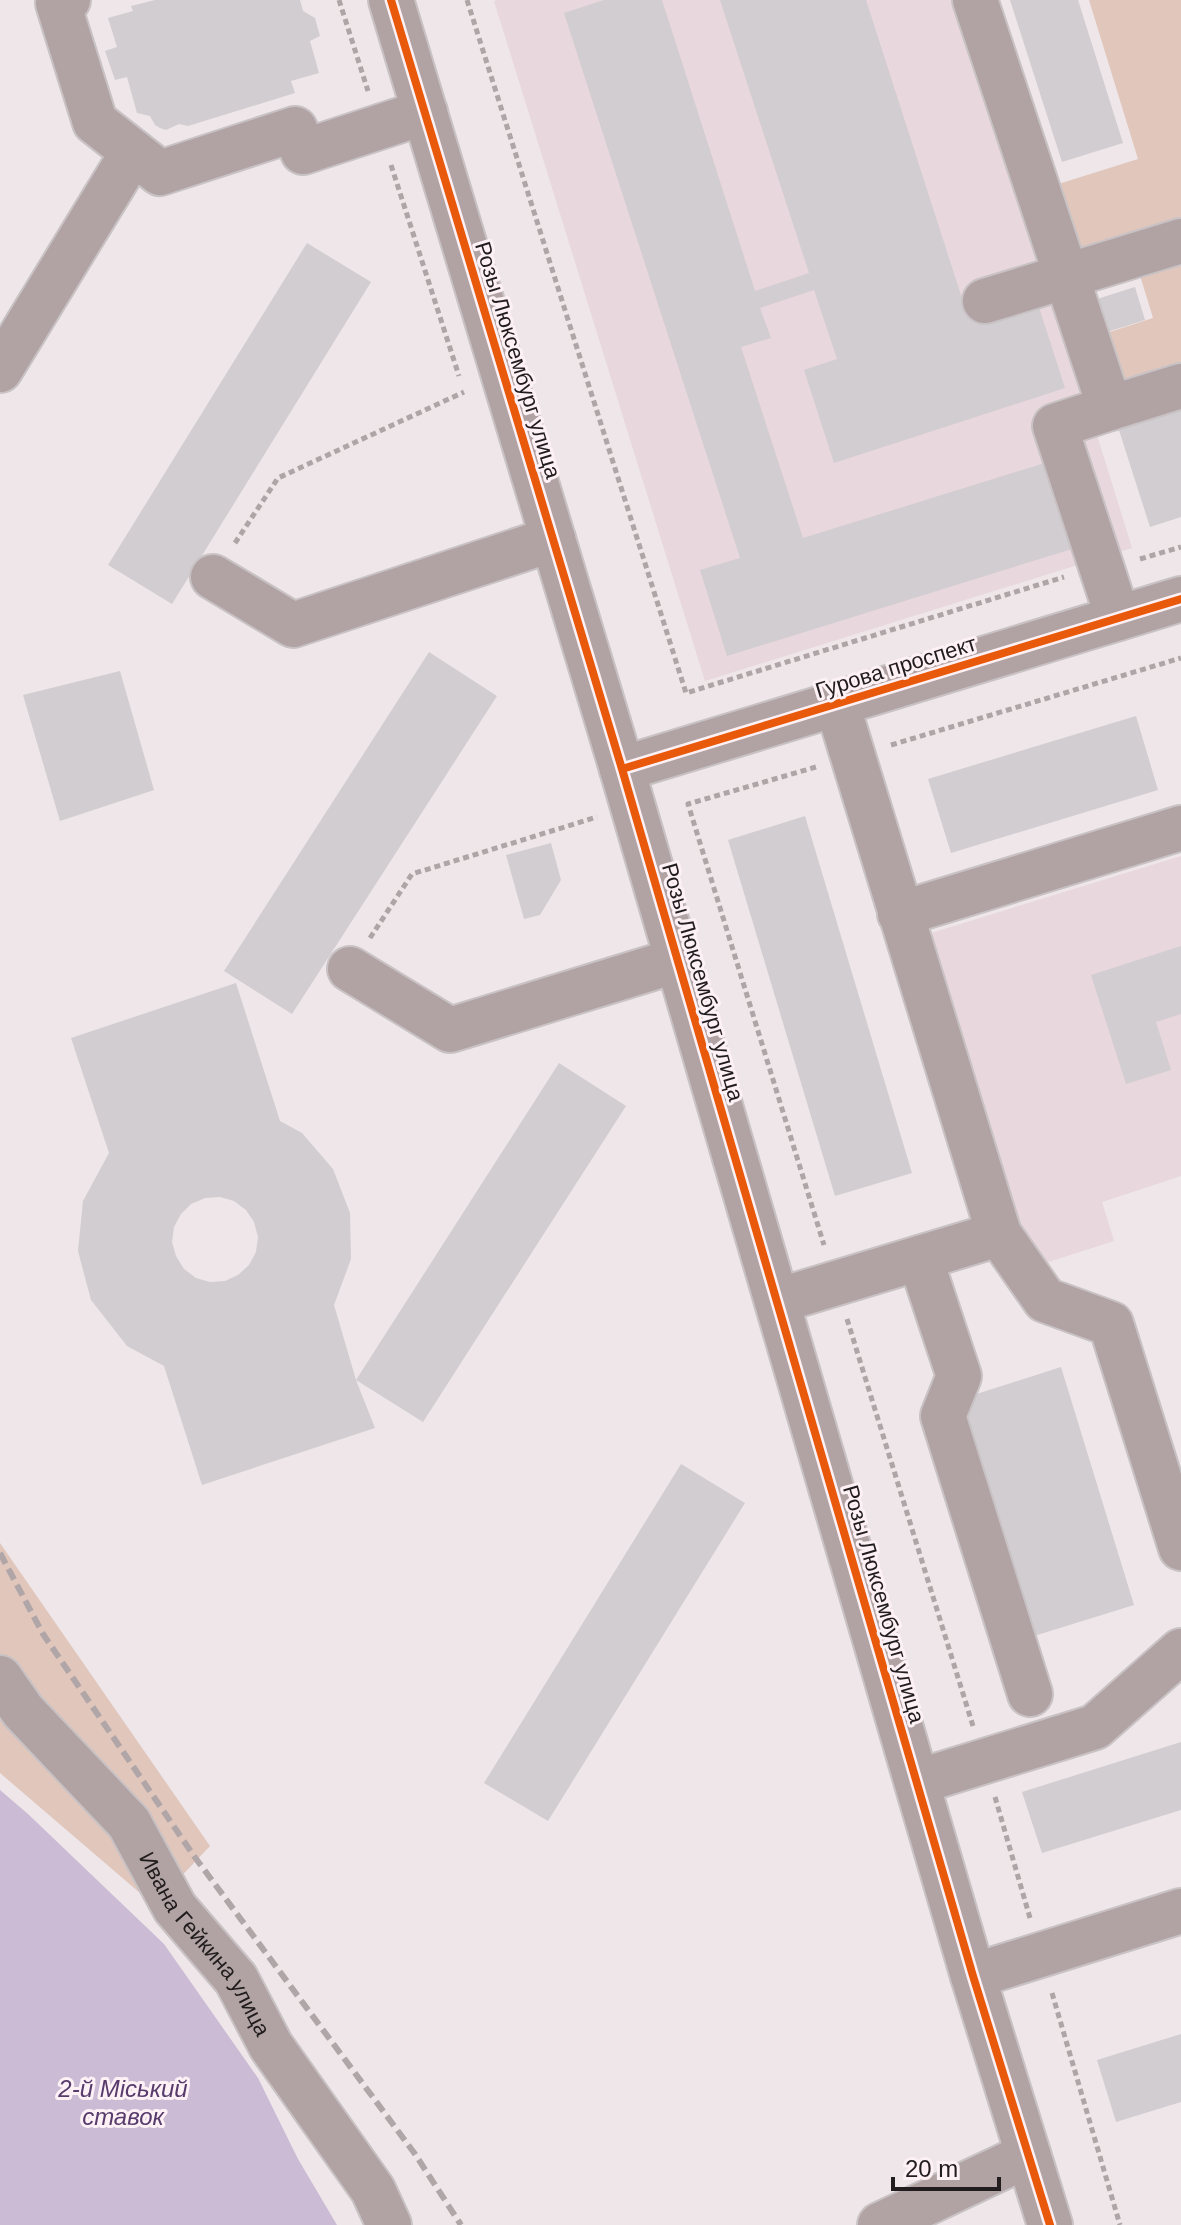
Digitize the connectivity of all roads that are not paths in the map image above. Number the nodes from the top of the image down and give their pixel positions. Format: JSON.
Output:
{"nodes":[{"id":1,"x":68,"y":0,"type":"edge"},
{"id":2,"x":391,"y":0,"type":"edge"},
{"id":3,"x":975,"y":0,"type":"edge"},
{"id":4,"x":425,"y":112,"type":"junction"},
{"id":5,"x":133,"y":152,"type":"junction"},
{"id":6,"x":1181,"y":241,"type":"edge"},
{"id":7,"x":1067,"y":277,"type":"junction"},
{"id":8,"x":985,"y":301,"type":"dead end"},
{"id":9,"x":0,"y":370,"type":"edge"},
{"id":10,"x":1181,"y":386,"type":"edge"},
{"id":11,"x":1110,"y":408,"type":"junction"},
{"id":12,"x":553,"y":539,"type":"junction"},
{"id":13,"x":213,"y":577,"type":"road end"},
{"id":14,"x":1181,"y":599,"type":"edge"},
{"id":15,"x":1118,"y":618,"type":"junction"},
{"id":16,"x":837,"y":704,"type":"junction"},
{"id":17,"x":622,"y":769,"type":"junction"},
{"id":18,"x":1181,"y":828,"type":"edge"},
{"id":19,"x":900,"y":914,"type":"junction"},
{"id":20,"x":678,"y":960,"type":"junction"},
{"id":21,"x":350,"y":969,"type":"road end"},
{"id":22,"x":999,"y":1234,"type":"junction"},
{"id":23,"x":920,"y":1258,"type":"junction"},
{"id":24,"x":777,"y":1301,"type":"junction"},
{"id":25,"x":1181,"y":1548,"type":"edge"},
{"id":26,"x":1181,"y":1651,"type":"edge"},
{"id":27,"x":0,"y":1678,"type":"edge"},
{"id":28,"x":1030,"y":1694,"type":"dead end"},
{"id":29,"x":917,"y":1782,"type":"junction"},
{"id":30,"x":1181,"y":1911,"type":"edge"},
{"id":31,"x":973,"y":1976,"type":"junction"},
{"id":32,"x":1028,"y":2155,"type":"junction"},
{"id":33,"x":389,"y":2225,"type":"edge"},
{"id":34,"x":880,"y":2225,"type":"edge"},
{"id":35,"x":1050,"y":2225,"type":"edge"}],
"edges":[{"from":1,"to":5,"type":"street"},
{"from":2,"to":4,"type":"street","name":"Розы Люксембург улица"},
{"from":3,"to":7,"type":"street"},
{"from":4,"to":5,"type":"street"},
{"from":4,"to":12,"type":"street","name":"Розы Люксембург улица"},
{"from":5,"to":9,"type":"street"},
{"from":6,"to":7,"type":"street"},
{"from":7,"to":8,"type":"street"},
{"from":7,"to":11,"type":"street"},
{"from":10,"to":11,"type":"street"},
{"from":11,"to":15,"type":"street"},
{"from":12,"to":13,"type":"street"},
{"from":12,"to":17,"type":"street","name":"Розы Люксембург улица"},
{"from":14,"to":15,"type":"street","name":"Гурова проспект"},
{"from":15,"to":16,"type":"street","name":"Гурова проспект"},
{"from":16,"to":17,"type":"street","name":"Гурова проспект"},
{"from":16,"to":19,"type":"street"},
{"from":17,"to":20,"type":"street","name":"Розы Люксембург улица"},
{"from":18,"to":19,"type":"street"},
{"from":19,"to":22,"type":"street"},
{"from":20,"to":21,"type":"street"},
{"from":20,"to":24,"type":"street","name":"Розы Люксембург улица"},
{"from":22,"to":23,"type":"street"},
{"from":22,"to":25,"type":"street"},
{"from":23,"to":24,"type":"street"},
{"from":23,"to":28,"type":"street"},
{"from":24,"to":29,"type":"street","name":"Розы Люксембург улица"},
{"from":26,"to":29,"type":"street"},
{"from":27,"to":33,"type":"street","name":"Ивана Гейкина улица"},
{"from":29,"to":31,"type":"street","name":"Розы Люксембург улица"},
{"from":30,"to":31,"type":"street"},
{"from":31,"to":32,"type":"street","name":"Розы Люксембург улица"},
{"from":32,"to":34,"type":"street"},
{"from":32,"to":35,"type":"street","name":"Розы Люксембург улица"}]}
